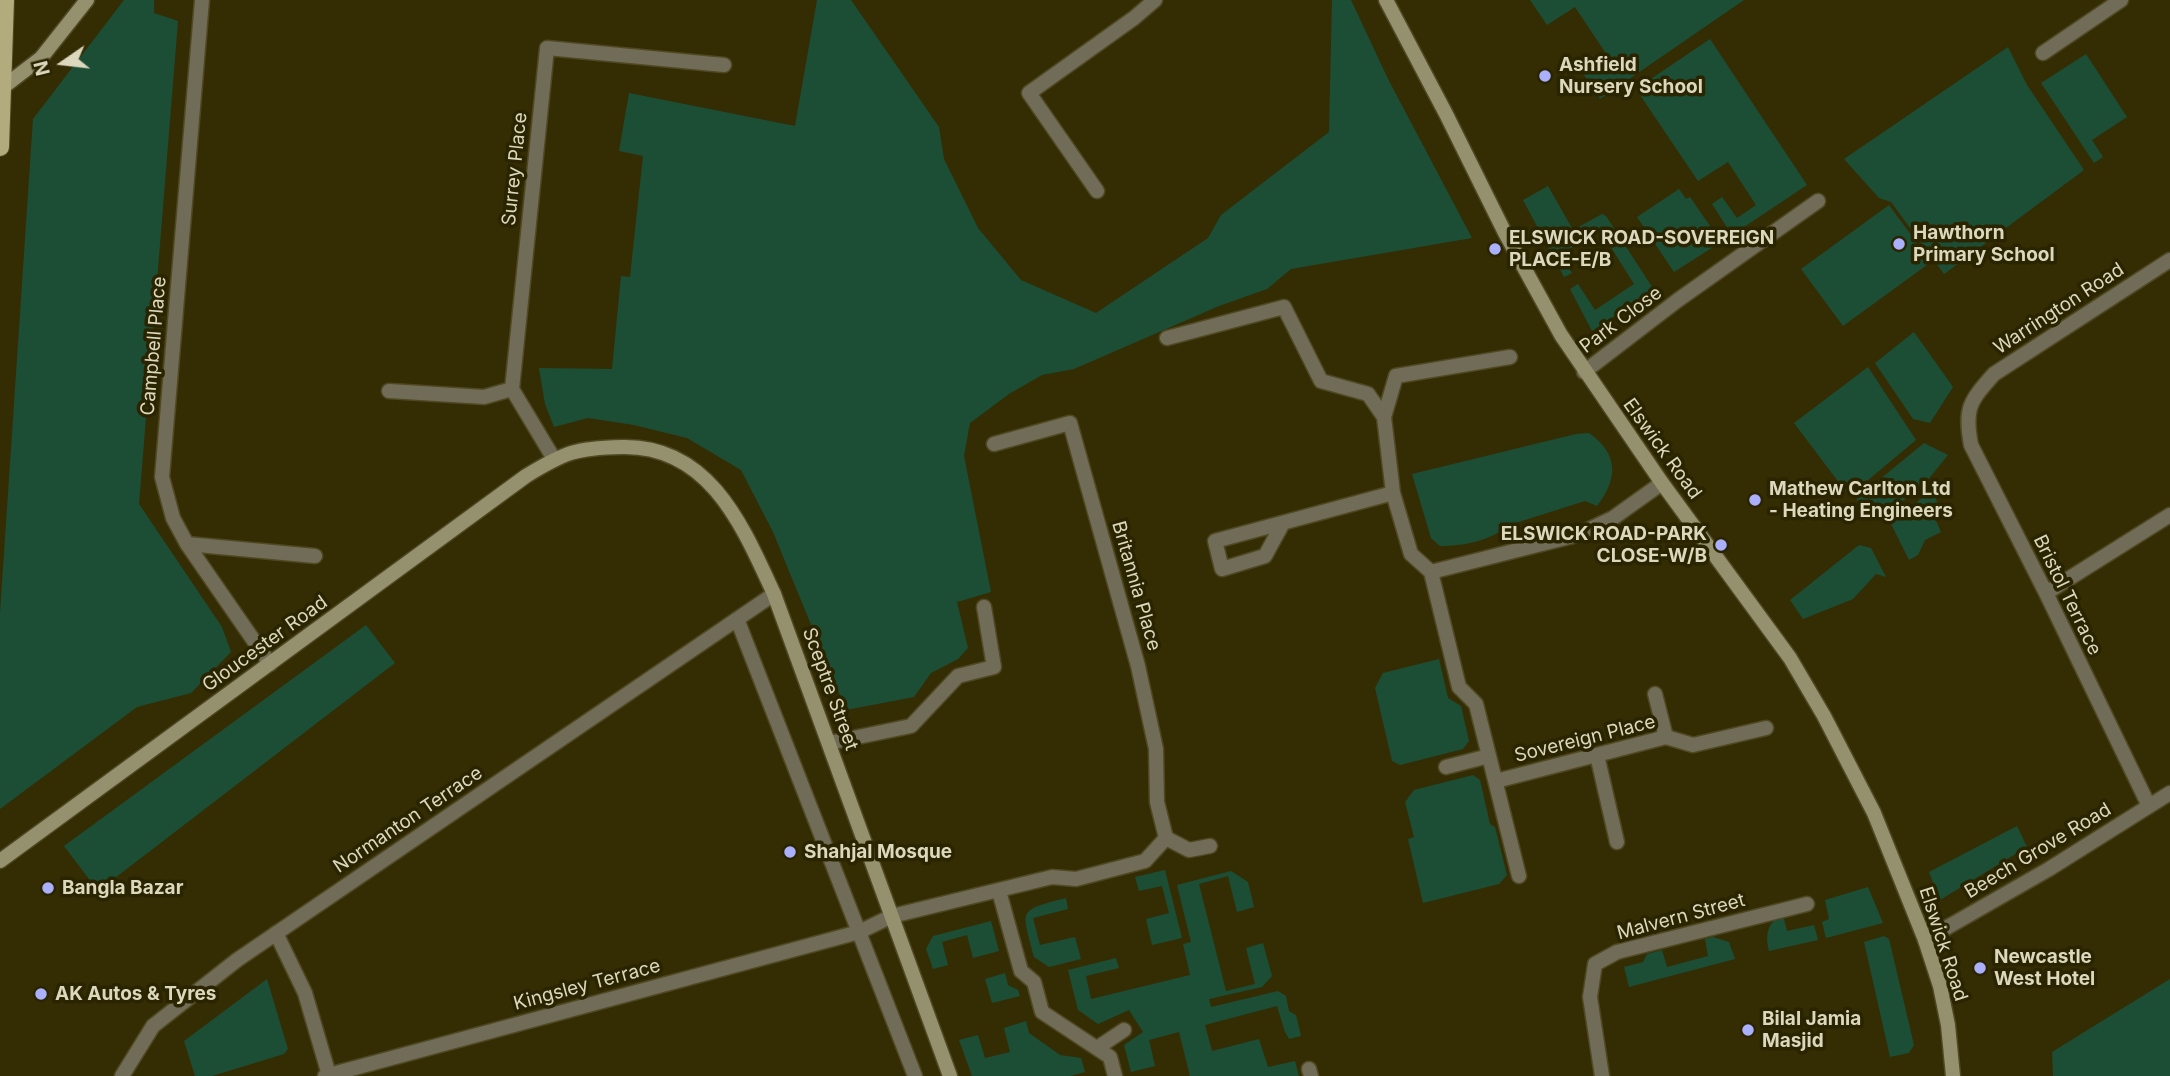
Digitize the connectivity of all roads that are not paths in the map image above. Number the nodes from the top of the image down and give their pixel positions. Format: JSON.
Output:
{"nodes":[{"id":1,"x":5,"y":0,"type":"edge"},
{"id":2,"x":88,"y":0,"type":"edge"},
{"id":3,"x":202,"y":0,"type":"edge"},
{"id":4,"x":1154,"y":0,"type":"edge"},
{"id":5,"x":1386,"y":0,"type":"edge"},
{"id":6,"x":2121,"y":0,"type":"edge"},
{"id":7,"x":2043,"y":53,"type":"dead end"},
{"id":8,"x":724,"y":65,"type":"dead end"},
{"id":9,"x":2,"y":88,"type":"junction"},
{"id":10,"x":0,"y":148,"type":"edge"},
{"id":11,"x":1097,"y":191,"type":"dead end"},
{"id":12,"x":1818,"y":201,"type":"dead end"},
{"id":13,"x":2170,"y":260,"type":"edge"},
{"id":14,"x":1167,"y":338,"type":"dead end"},
{"id":15,"x":1510,"y":356,"type":"dead end"},
{"id":16,"x":1584,"y":372,"type":"junction"},
{"id":17,"x":512,"y":389,"type":"junction"},
{"id":18,"x":389,"y":391,"type":"dead end"},
{"id":19,"x":1973,"y":397,"type":"joint"},
{"id":20,"x":1384,"y":417,"type":"junction"},
{"id":21,"x":994,"y":444,"type":"dead end"},
{"id":22,"x":554,"y":459,"type":"junction"},
{"id":23,"x":1661,"y":484,"type":"junction"},
{"id":24,"x":1393,"y":493,"type":"junction"},
{"id":25,"x":2170,"y":515,"type":"edge"},
{"id":26,"x":1283,"y":523,"type":"junction"},
{"id":27,"x":187,"y":544,"type":"junction"},
{"id":28,"x":315,"y":556,"type":"dead end"},
{"id":29,"x":1431,"y":572,"type":"junction"},
{"id":30,"x":2046,"y":593,"type":"junction"},
{"id":31,"x":774,"y":594,"type":"junction"},
{"id":32,"x":984,"y":607,"type":"dead end"},
{"id":33,"x":737,"y":619,"type":"junction"},
{"id":34,"x":270,"y":664,"type":"junction"},
{"id":35,"x":1655,"y":694,"type":"dead end"},
{"id":36,"x":1766,"y":727,"type":"dead end"},
{"id":37,"x":1666,"y":737,"type":"junction"},
{"id":38,"x":830,"y":743,"type":"junction"},
{"id":39,"x":1597,"y":755,"type":"junction"},
{"id":40,"x":1489,"y":756,"type":"junction"},
{"id":41,"x":1446,"y":767,"type":"dead end"},
{"id":42,"x":1496,"y":781,"type":"junction"},
{"id":43,"x":2170,"y":793,"type":"edge"},
{"id":44,"x":2148,"y":806,"type":"junction"},
{"id":45,"x":1166,"y":838,"type":"junction"},
{"id":46,"x":1617,"y":842,"type":"dead end"},
{"id":47,"x":1210,"y":846,"type":"dead end"},
{"id":48,"x":0,"y":861,"type":"edge"},
{"id":49,"x":1519,"y":876,"type":"dead end"},
{"id":50,"x":999,"y":891,"type":"junction"},
{"id":51,"x":1807,"y":904,"type":"dead end"},
{"id":52,"x":892,"y":916,"type":"junction"},
{"id":53,"x":859,"y":932,"type":"junction"},
{"id":54,"x":276,"y":933,"type":"junction"},
{"id":55,"x":1925,"y":940,"type":"junction"},
{"id":56,"x":1124,"y":1030,"type":"dead end"},
{"id":57,"x":1097,"y":1048,"type":"junction"},
{"id":58,"x":327,"y":1075,"type":"edge"},
{"id":59,"x":122,"y":1076,"type":"edge"},
{"id":60,"x":915,"y":1076,"type":"edge"},
{"id":61,"x":950,"y":1076,"type":"edge"},
{"id":62,"x":1115,"y":1076,"type":"edge"},
{"id":63,"x":1602,"y":1076,"type":"edge"},
{"id":64,"x":1953,"y":1076,"type":"edge"}],
"edges":[{"from":1,"to":9,"type":"main road"},
{"from":2,"to":9,"type":"street"},
{"from":3,"to":27,"type":"street","name":"Campbell Place"},
{"from":4,"to":11,"type":"street"},
{"from":5,"to":16,"type":"street","name":"Elswick Road"},
{"from":6,"to":7,"type":"street"},
{"from":8,"to":17,"type":"street","name":"Surrey Place"},
{"from":9,"to":10,"type":"main road"},
{"from":12,"to":16,"type":"street","name":"Park Close"},
{"from":13,"to":19,"type":"street","name":"Warrington Road"},
{"from":14,"to":20,"type":"street"},
{"from":15,"to":20,"type":"street","name":"Sovereign Place"},
{"from":16,"to":23,"type":"street","name":"Elswick Road"},
{"from":17,"to":18,"type":"street"},
{"from":17,"to":22,"type":"street"},
{"from":19,"to":30,"type":"street","name":"Bristol Terrace"},
{"from":20,"to":24,"type":"street","name":"Sovereign Place"},
{"from":21,"to":45,"type":"street","name":"Britannia Place"},
{"from":22,"to":31,"type":"street","name":"Sceptre Street"},
{"from":22,"to":34,"type":"street","name":"Gloucester Road"},
{"from":23,"to":29,"type":"street"},
{"from":23,"to":55,"type":"street","name":"Elswick Road"},
{"from":24,"to":26,"type":"street"},
{"from":24,"to":29,"type":"street","name":"Sovereign Place"},
{"from":25,"to":30,"type":"street"},
{"from":26,"to":26,"type":"street"},
{"from":27,"to":28,"type":"street"},
{"from":27,"to":34,"type":"street","name":"Campbell Place"},
{"from":29,"to":40,"type":"street","name":"Sovereign Place"},
{"from":30,"to":44,"type":"street","name":"Bristol Terrace"},
{"from":31,"to":33,"type":"street","name":"Normanton Terrace"},
{"from":31,"to":38,"type":"street","name":"Sceptre Street"},
{"from":32,"to":38,"type":"street"},
{"from":33,"to":53,"type":"street"},
{"from":33,"to":54,"type":"street","name":"Normanton Terrace"},
{"from":34,"to":48,"type":"street","name":"Gloucester Road"},
{"from":35,"to":37,"type":"street"},
{"from":36,"to":37,"type":"street","name":"Sovereign Place"},
{"from":37,"to":39,"type":"street","name":"Sovereign Place"},
{"from":38,"to":52,"type":"street","name":"Sceptre Street"},
{"from":39,"to":42,"type":"street","name":"Sovereign Place"},
{"from":39,"to":46,"type":"street"},
{"from":40,"to":41,"type":"street"},
{"from":40,"to":42,"type":"street","name":"Sovereign Place"},
{"from":42,"to":49,"type":"street","name":"Sovereign Place"},
{"from":43,"to":44,"type":"street","name":"Beech Grove Road"},
{"from":44,"to":55,"type":"street","name":"Beech Grove Road"},
{"from":45,"to":47,"type":"street"},
{"from":45,"to":50,"type":"street"},
{"from":50,"to":52,"type":"street"},
{"from":50,"to":57,"type":"street"},
{"from":51,"to":63,"type":"street","name":"Malvern Street"},
{"from":52,"to":53,"type":"street","name":"Kingsley Terrace"},
{"from":52,"to":61,"type":"street","name":"Sceptre Street"},
{"from":53,"to":58,"type":"street","name":"Kingsley Terrace"},
{"from":53,"to":60,"type":"street"},
{"from":54,"to":58,"type":"street"},
{"from":54,"to":59,"type":"street","name":"Normanton Terrace"},
{"from":55,"to":64,"type":"street","name":"Elswick Road"},
{"from":56,"to":57,"type":"street"},
{"from":57,"to":62,"type":"street"}]}
